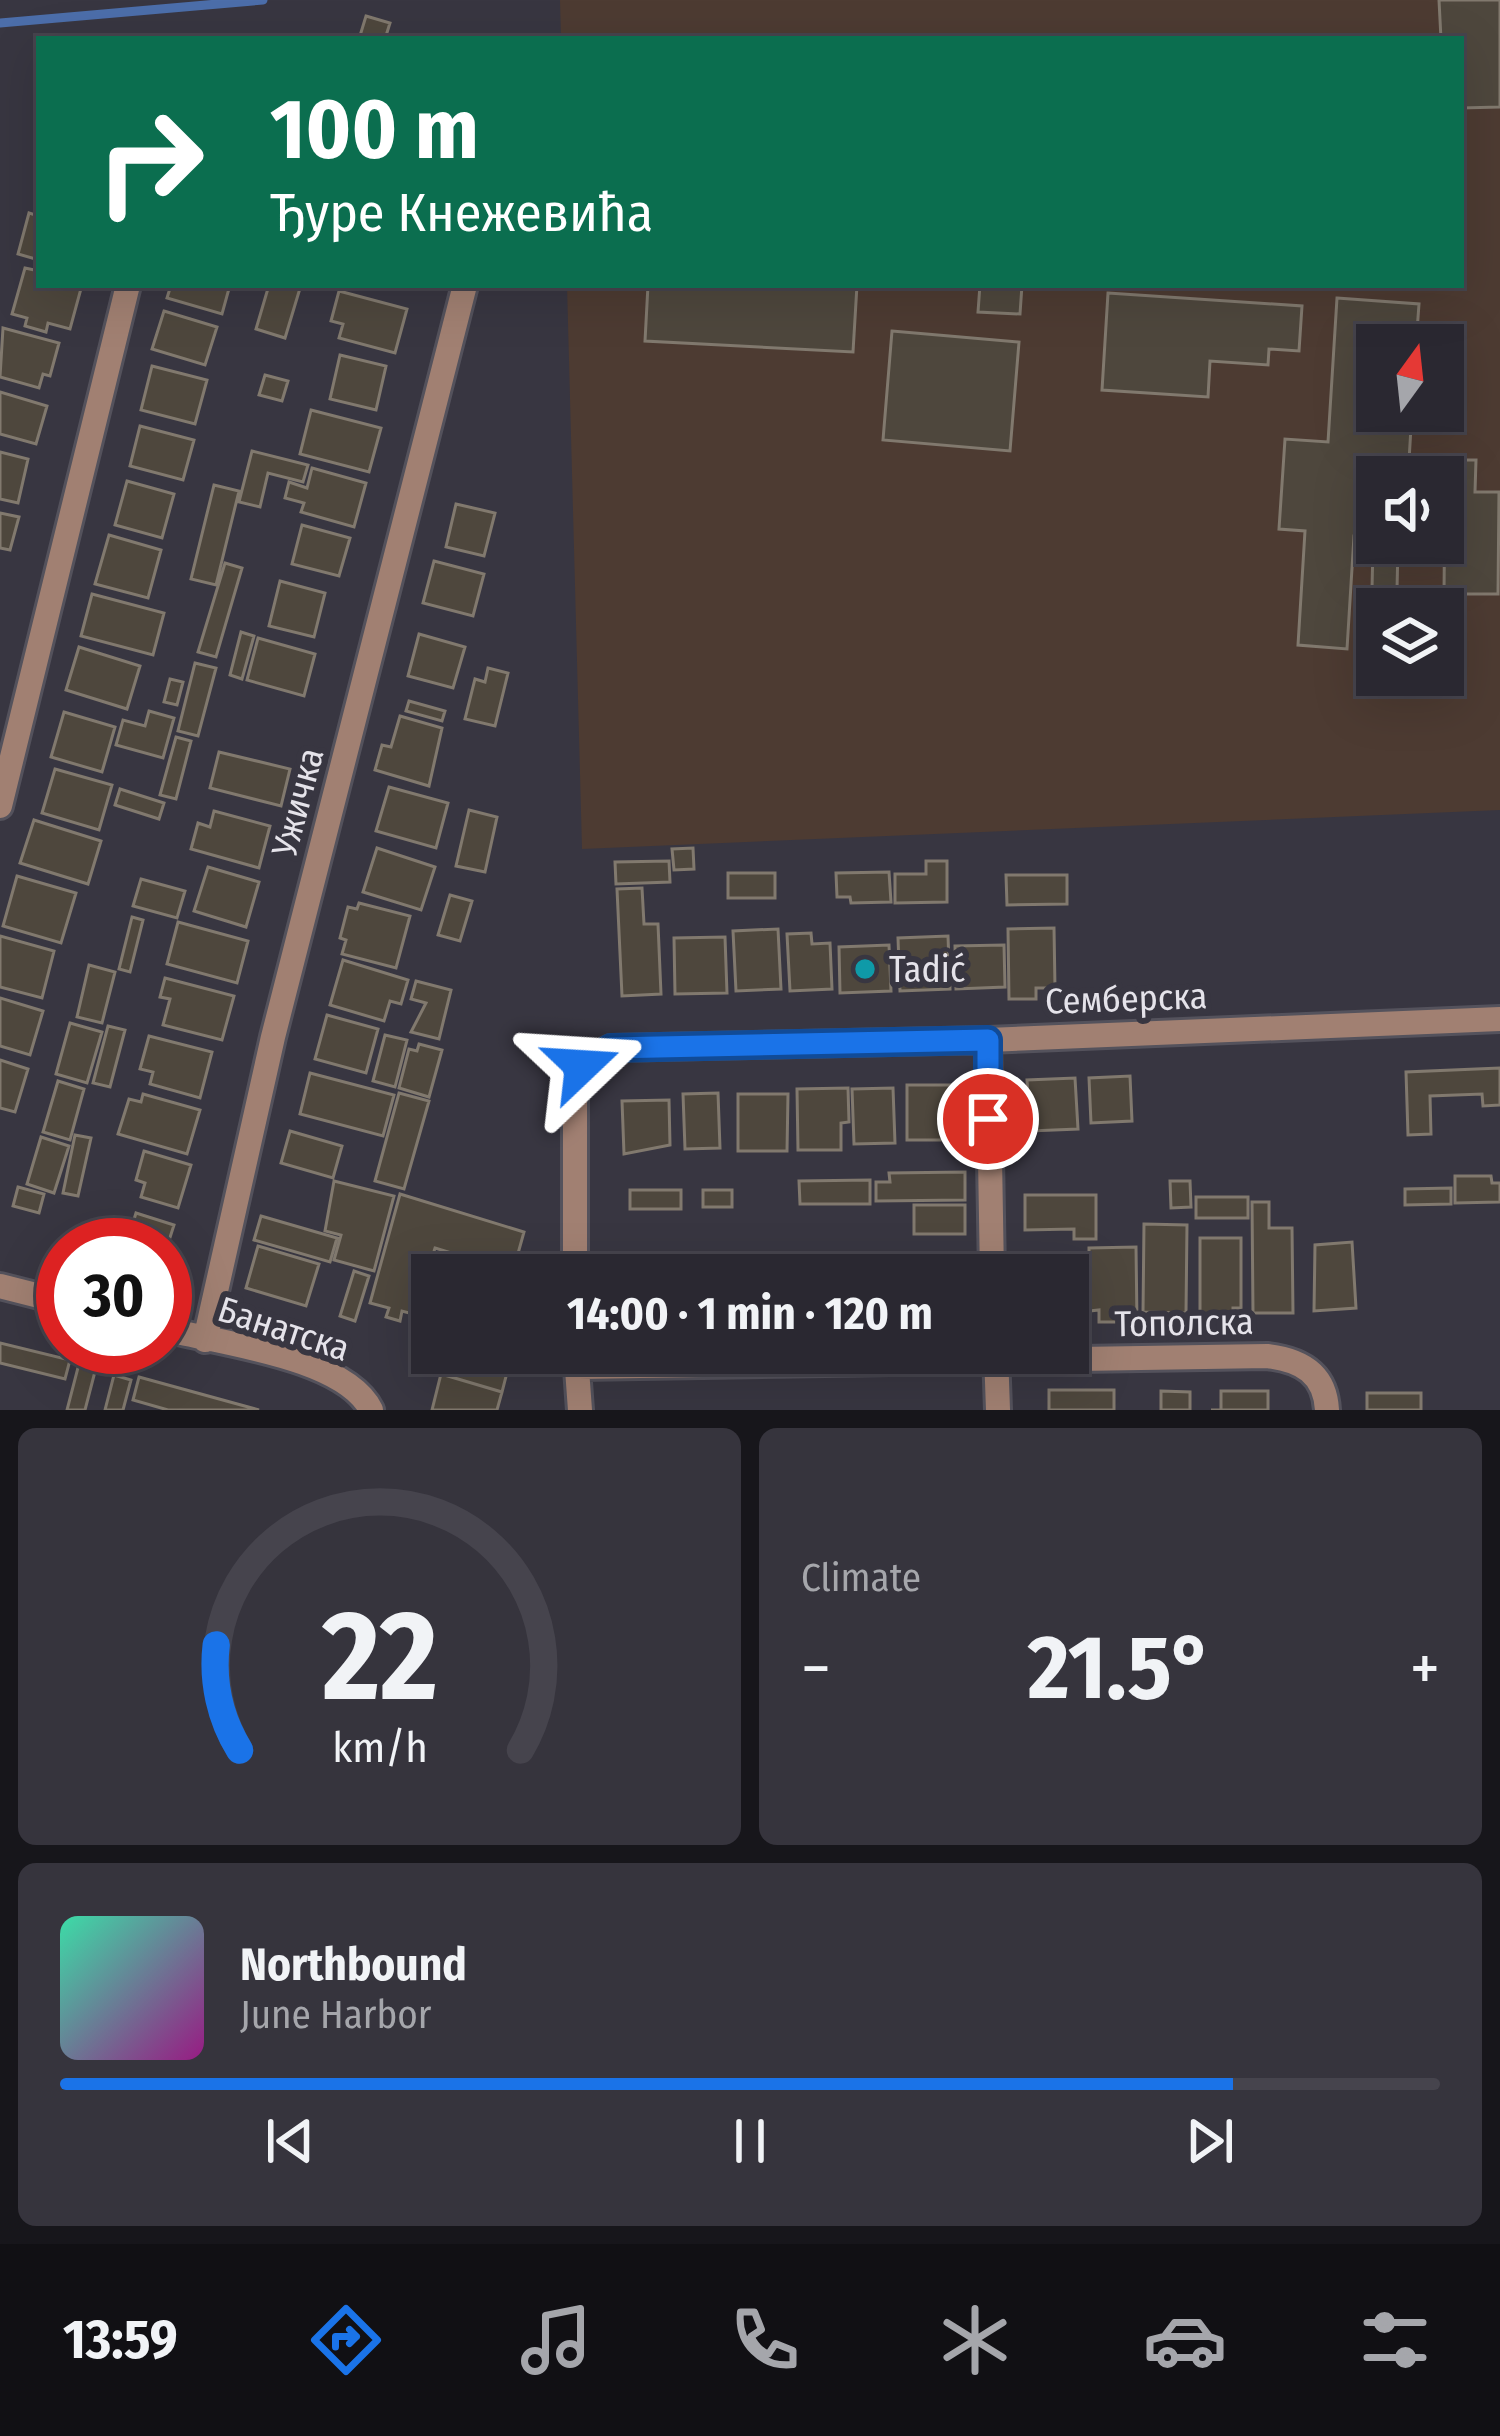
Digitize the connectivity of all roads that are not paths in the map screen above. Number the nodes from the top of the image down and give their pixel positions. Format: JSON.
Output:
{"nodes":[{"id":1,"x":127,"y":288,"type":"edge"},
{"id":2,"x":464,"y":288,"type":"edge"},
{"id":3,"x":0,"y":806,"type":"edge"},
{"id":4,"x":1500,"y":1019,"type":"edge"},
{"id":5,"x":988,"y":1040,"type":"junction"},
{"id":6,"x":574,"y":1254,"type":"edge"},
{"id":7,"x":992,"y":1254,"type":"edge"},
{"id":8,"x":0,"y":1286,"type":"edge"},
{"id":9,"x":36,"y":1295,"type":"edge"},
{"id":10,"x":192,"y":1336,"type":"edge"},
{"id":11,"x":205,"y":1340,"type":"junction"},
{"id":12,"x":1089,"y":1356,"type":"edge"},
{"id":13,"x":578,"y":1374,"type":"edge"},
{"id":14,"x":997,"y":1374,"type":"edge"},
{"id":15,"x":371,"y":1410,"type":"edge"},
{"id":16,"x":580,"y":1410,"type":"edge"},
{"id":17,"x":998,"y":1410,"type":"edge"},
{"id":18,"x":1327,"y":1410,"type":"edge"}],
"edges":[{"from":1,"to":3,"type":"street"},
{"from":2,"to":11,"type":"street","name":"Ужичка"},
{"from":4,"to":5,"type":"street","name":"Семберска"},
{"from":5,"to":6,"type":"street","name":"Семберска"},
{"from":5,"to":7,"type":"street"},
{"from":8,"to":9,"type":"street"},
{"from":10,"to":11,"type":"street","name":"Банатска"},
{"from":11,"to":15,"type":"street","name":"Банатска"},
{"from":12,"to":18,"type":"street","name":"Тополска"},
{"from":13,"to":16,"type":"street"},
{"from":14,"to":17,"type":"street"}]}
